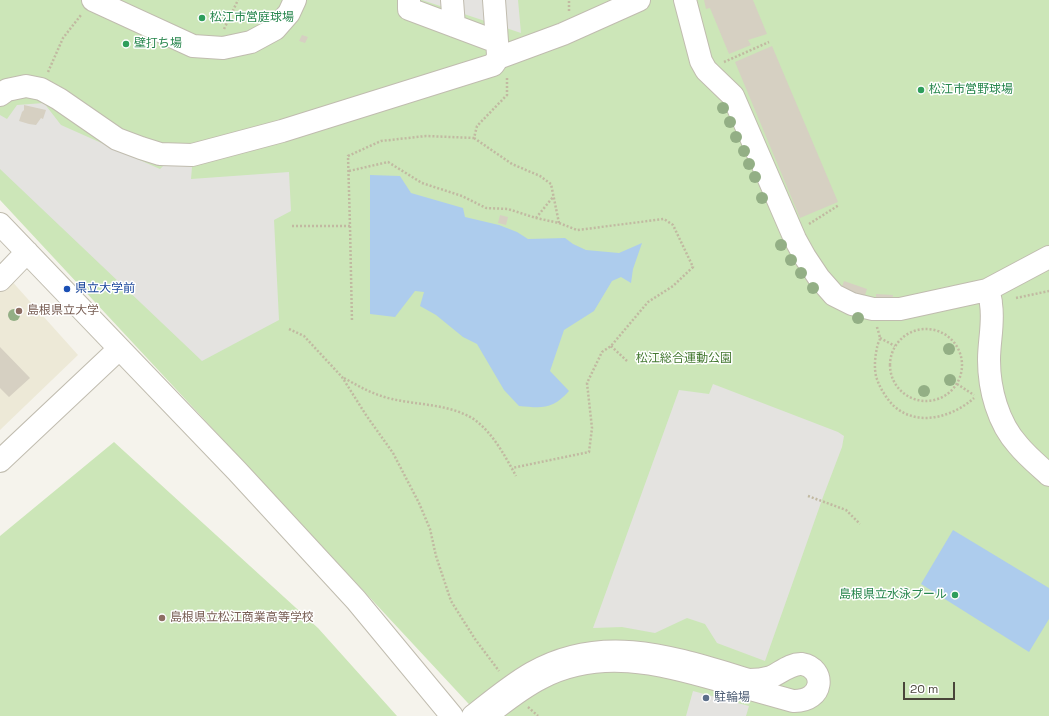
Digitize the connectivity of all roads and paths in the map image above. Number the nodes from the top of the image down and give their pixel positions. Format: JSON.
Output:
{"nodes":[{"id":1,"x":238,"y":0,"type":"edge"},
{"id":2,"x":295,"y":0,"type":"edge"},
{"id":3,"x":409,"y":0,"type":"edge"},
{"id":4,"x":452,"y":0,"type":"edge"},
{"id":5,"x":494,"y":0,"type":"edge"},
{"id":6,"x":639,"y":0,"type":"edge"},
{"id":7,"x":685,"y":0,"type":"edge"},
{"id":8,"x":89,"y":6,"type":"edge"},
{"id":9,"x":454,"y":26,"type":"junction"},
{"id":10,"x":222,"y":33,"type":"dead end"},
{"id":11,"x":769,"y":42,"type":"dead end"},
{"id":12,"x":497,"y":50,"type":"junction"},
{"id":13,"x":706,"y":70,"type":"junction"},
{"id":14,"x":40,"y":89,"type":"junction"},
{"id":15,"x":0,"y":95,"type":"edge"},
{"id":16,"x":474,"y":138,"type":"junction"},
{"id":17,"x":349,"y":171,"type":"junction"},
{"id":18,"x":554,"y":197,"type":"junction"},
{"id":19,"x":840,"y":205,"type":"dead end"},
{"id":20,"x":536,"y":218,"type":"junction"},
{"id":21,"x":559,"y":223,"type":"junction"},
{"id":22,"x":0,"y":224,"type":"edge"},
{"id":23,"x":292,"y":226,"type":"dead end"},
{"id":24,"x":350,"y":226,"type":"junction"},
{"id":25,"x":793,"y":234,"type":"junction"},
{"id":26,"x":27,"y":252,"type":"junction"},
{"id":27,"x":1049,"y":258,"type":"edge"},
{"id":28,"x":0,"y":280,"type":"edge"},
{"id":29,"x":1049,"y":291,"type":"edge"},
{"id":30,"x":989,"y":297,"type":"junction"},
{"id":31,"x":873,"y":309,"type":"junction"},
{"id":32,"x":352,"y":322,"type":"dead end"},
{"id":33,"x":289,"y":329,"type":"dead end"},
{"id":34,"x":880,"y":338,"type":"junction"},
{"id":35,"x":611,"y":346,"type":"junction"},
{"id":36,"x":895,"y":346,"type":"junction"},
{"id":37,"x":119,"y":348,"type":"junction"},
{"id":38,"x":627,"y":361,"type":"dead end"},
{"id":39,"x":342,"y":377,"type":"junction"},
{"id":40,"x":957,"y":384,"type":"junction"},
{"id":41,"x":0,"y":461,"type":"edge"},
{"id":42,"x":512,"y":468,"type":"junction"},
{"id":43,"x":1049,"y":475,"type":"edge"},
{"id":44,"x":516,"y":476,"type":"dead end"},
{"id":45,"x":808,"y":496,"type":"dead end"},
{"id":46,"x":860,"y":524,"type":"dead end"},
{"id":47,"x":501,"y":673,"type":"dead end"},
{"id":48,"x":452,"y":716,"type":"edge"},
{"id":49,"x":473,"y":716,"type":"edge"},
{"id":50,"x":486,"y":716,"type":"edge"}],
"edges":[{"from":1,"to":10,"type":"path"},
{"from":2,"to":8,"type":"street"},
{"from":3,"to":9,"type":"street"},
{"from":4,"to":9,"type":"street"},
{"from":5,"to":12,"type":"street"},
{"from":6,"to":12,"type":"street"},
{"from":7,"to":13,"type":"street"},
{"from":8,"to":14,"type":"path"},
{"from":9,"to":12,"type":"street"},
{"from":11,"to":13,"type":"path"},
{"from":12,"to":14,"type":"street"},
{"from":12,"to":16,"type":"path"},
{"from":13,"to":25,"type":"street"},
{"from":14,"to":15,"type":"street"},
{"from":16,"to":17,"type":"path"},
{"from":16,"to":18,"type":"path"},
{"from":17,"to":20,"type":"path"},
{"from":17,"to":24,"type":"path"},
{"from":18,"to":20,"type":"path"},
{"from":18,"to":21,"type":"path"},
{"from":19,"to":25,"type":"path"},
{"from":20,"to":21,"type":"path"},
{"from":21,"to":35,"type":"path"},
{"from":22,"to":26,"type":"street"},
{"from":23,"to":24,"type":"path"},
{"from":24,"to":32,"type":"path"},
{"from":25,"to":31,"type":"street"},
{"from":26,"to":28,"type":"street"},
{"from":26,"to":37,"type":"street"},
{"from":27,"to":30,"type":"street"},
{"from":29,"to":30,"type":"path"},
{"from":30,"to":31,"type":"street"},
{"from":30,"to":43,"type":"street"},
{"from":31,"to":34,"type":"path"},
{"from":33,"to":39,"type":"path"},
{"from":34,"to":36,"type":"path"},
{"from":34,"to":40,"type":"path"},
{"from":35,"to":38,"type":"path"},
{"from":35,"to":42,"type":"path"},
{"from":36,"to":40,"type":"path"},
{"from":36,"to":40,"type":"path"},
{"from":37,"to":41,"type":"street"},
{"from":37,"to":48,"type":"street"},
{"from":39,"to":42,"type":"path"},
{"from":39,"to":47,"type":"path"},
{"from":42,"to":44,"type":"path"},
{"from":45,"to":46,"type":"path"},
{"from":49,"to":50,"type":"street"}]}
